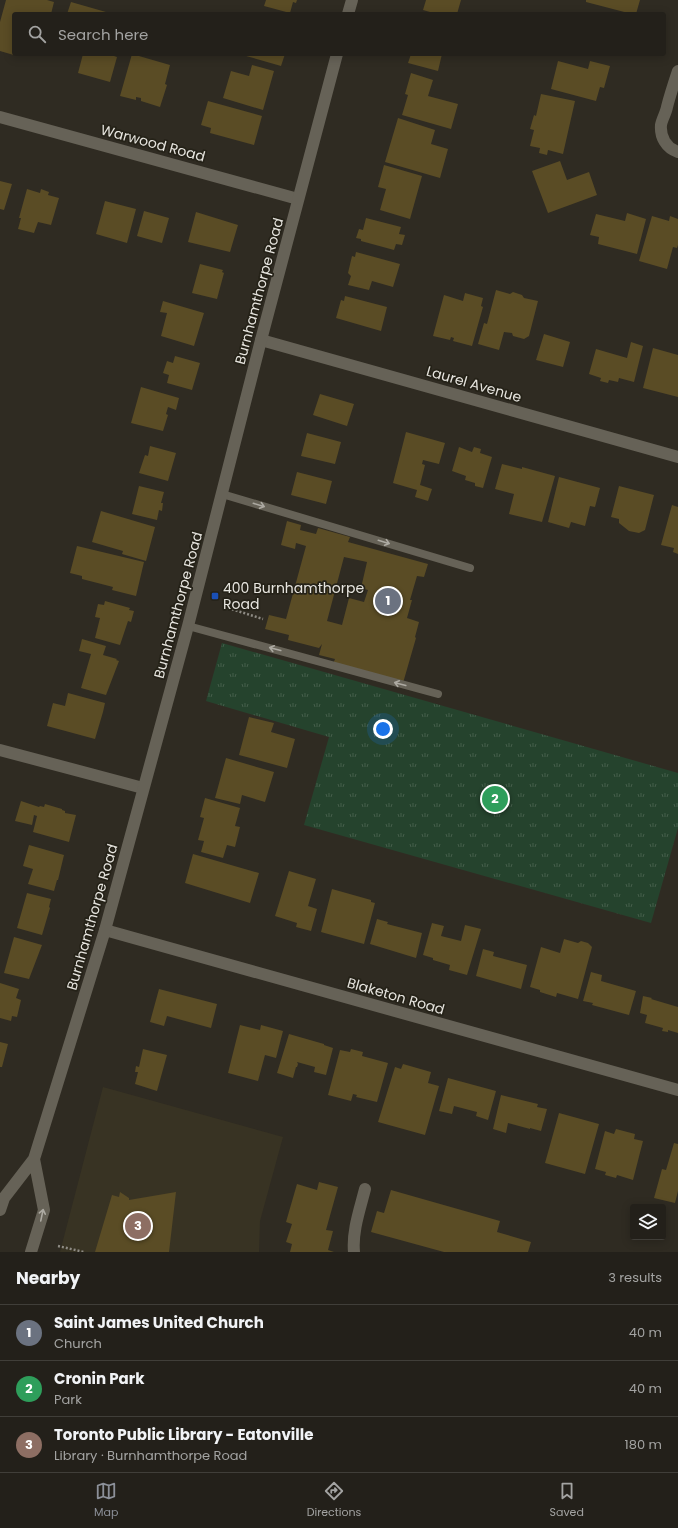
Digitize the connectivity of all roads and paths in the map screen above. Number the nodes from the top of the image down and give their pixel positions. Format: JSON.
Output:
{"nodes":[{"id":1,"x":352,"y":0,"type":"edge"},
{"id":2,"x":349,"y":12,"type":"edge"},
{"id":3,"x":336,"y":56,"type":"edge"},
{"id":4,"x":678,"y":71,"type":"edge"},
{"id":5,"x":0,"y":117,"type":"edge"},
{"id":6,"x":678,"y":152,"type":"edge"},
{"id":7,"x":298,"y":199,"type":"junction"},
{"id":8,"x":261,"y":340,"type":"junction"},
{"id":9,"x":678,"y":457,"type":"edge"},
{"id":10,"x":222,"y":494,"type":"junction"},
{"id":11,"x":470,"y":568,"type":"dead end"},
{"id":12,"x":228,"y":608,"type":"dead end"},
{"id":13,"x":263,"y":619,"type":"dead end"},
{"id":14,"x":188,"y":626,"type":"junction"},
{"id":15,"x":438,"y":694,"type":"dead end"},
{"id":16,"x":0,"y":750,"type":"edge"},
{"id":17,"x":143,"y":788,"type":"junction"},
{"id":18,"x":105,"y":930,"type":"junction"},
{"id":19,"x":678,"y":1090,"type":"edge"},
{"id":20,"x":34,"y":1159,"type":"junction"},
{"id":21,"x":365,"y":1189,"type":"dead end"},
{"id":22,"x":0,"y":1210,"type":"edge"},
{"id":23,"x":58,"y":1246,"type":"dead end"},
{"id":24,"x":31,"y":1252,"type":"edge"},
{"id":25,"x":84,"y":1252,"type":"edge"},
{"id":26,"x":354,"y":1252,"type":"edge"}],
"edges":[{"from":1,"to":2,"type":"street"},
{"from":3,"to":7,"type":"street","name":"Burnhamthorpe Road"},
{"from":4,"to":6,"type":"street"},
{"from":5,"to":7,"type":"street","name":"Warwood Road"},
{"from":7,"to":8,"type":"street","name":"Burnhamthorpe Road"},
{"from":8,"to":9,"type":"street","name":"Laurel Avenue"},
{"from":8,"to":10,"type":"street","name":"Burnhamthorpe Road"},
{"from":10,"to":11,"type":"lane","one_way":true},
{"from":10,"to":14,"type":"street","name":"Burnhamthorpe Road"},
{"from":12,"to":13,"type":"path"},
{"from":15,"to":14,"type":"lane","one_way":true},
{"from":14,"to":17,"type":"street","name":"Burnhamthorpe Road"},
{"from":16,"to":17,"type":"street"},
{"from":17,"to":18,"type":"street","name":"Burnhamthorpe Road"},
{"from":18,"to":19,"type":"street","name":"Blaketon Road"},
{"from":18,"to":20,"type":"street","name":"Burnhamthorpe Road"},
{"from":20,"to":22,"type":"street","name":"Burnhamthorpe Road"},
{"from":24,"to":20,"type":"street","name":"Burnhamthorpe Road","one_way":true},
{"from":21,"to":26,"type":"street"},
{"from":23,"to":25,"type":"path"}]}
